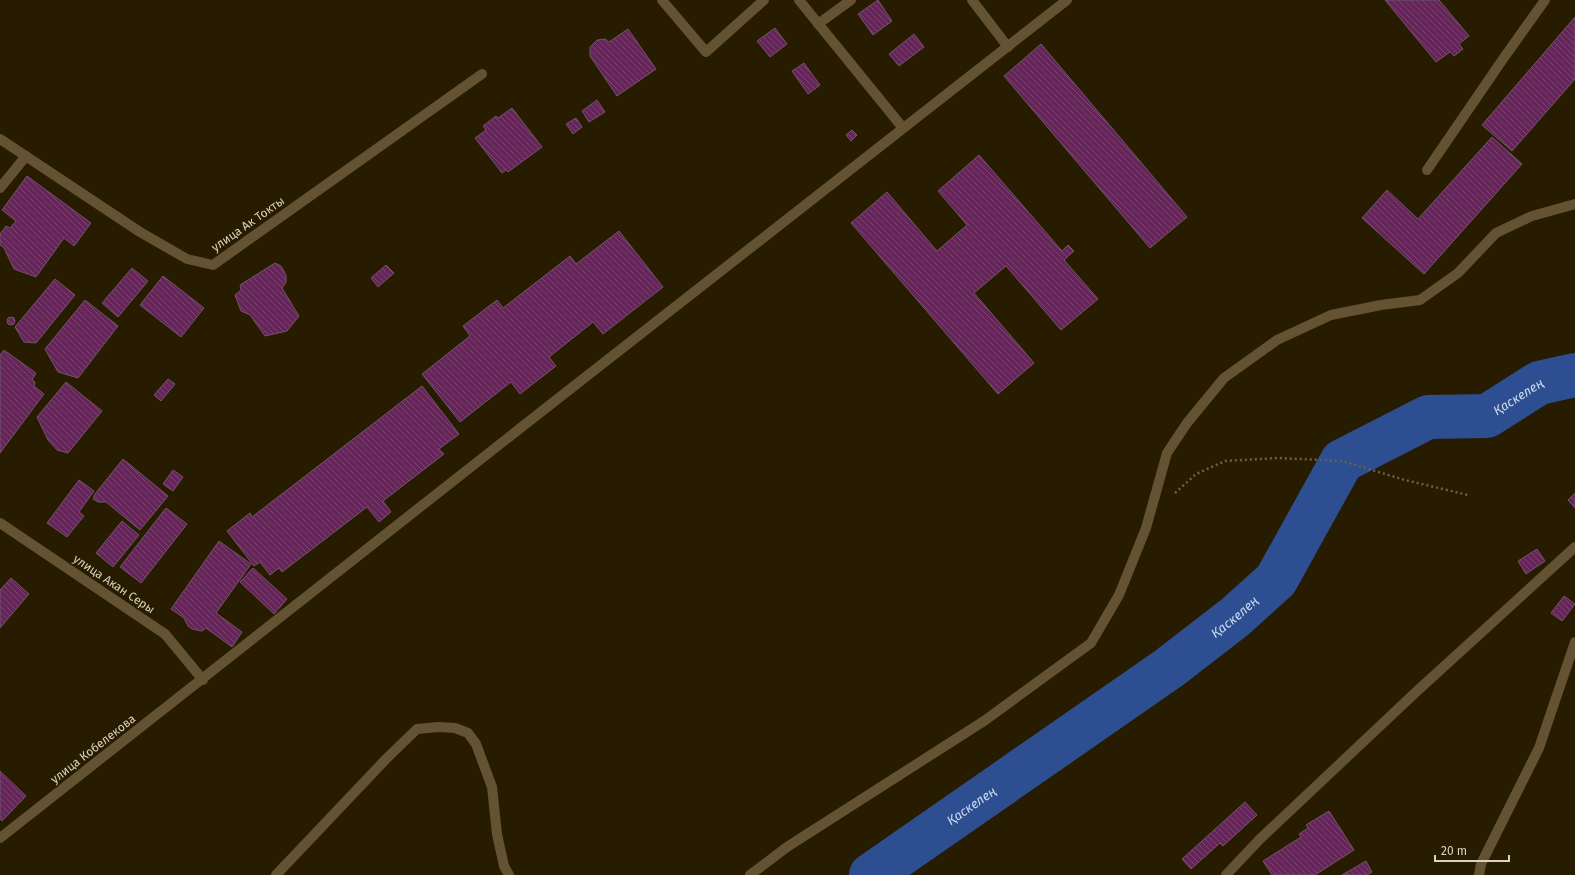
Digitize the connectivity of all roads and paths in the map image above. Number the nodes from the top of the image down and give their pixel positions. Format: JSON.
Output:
{"nodes":[{"id":1,"x":662,"y":0,"type":"edge"},
{"id":2,"x":764,"y":0,"type":"edge"},
{"id":3,"x":799,"y":0,"type":"edge"},
{"id":4,"x":851,"y":0,"type":"edge"},
{"id":5,"x":972,"y":0,"type":"edge"},
{"id":6,"x":1067,"y":0,"type":"edge"},
{"id":7,"x":1542,"y":2,"type":"edge"},
{"id":8,"x":818,"y":24,"type":"junction"},
{"id":9,"x":1008,"y":47,"type":"junction"},
{"id":10,"x":482,"y":74,"type":"dead end"},
{"id":11,"x":904,"y":128,"type":"junction"},
{"id":12,"x":0,"y":139,"type":"edge"},
{"id":13,"x":26,"y":156,"type":"junction"},
{"id":14,"x":1427,"y":170,"type":"dead end"},
{"id":15,"x":0,"y":188,"type":"edge"},
{"id":16,"x":1575,"y":204,"type":"edge"},
{"id":17,"x":1468,"y":495,"type":"dead end"},
{"id":18,"x":1171,"y":496,"type":"dead end"},
{"id":19,"x":0,"y":523,"type":"edge"},
{"id":20,"x":1575,"y":547,"type":"edge"},
{"id":21,"x":1575,"y":642,"type":"edge"},
{"id":22,"x":203,"y":680,"type":"junction"},
{"id":23,"x":0,"y":838,"type":"edge"},
{"id":24,"x":276,"y":875,"type":"edge"},
{"id":25,"x":509,"y":875,"type":"edge"},
{"id":26,"x":750,"y":875,"type":"edge"},
{"id":27,"x":1226,"y":875,"type":"edge"},
{"id":28,"x":1479,"y":875,"type":"edge"}],
"edges":[{"from":1,"to":2,"type":"street"},
{"from":3,"to":8,"type":"street"},
{"from":4,"to":8,"type":"street"},
{"from":5,"to":9,"type":"street"},
{"from":6,"to":9,"type":"street","name":"улица Кобелекова"},
{"from":7,"to":14,"type":"street"},
{"from":8,"to":11,"type":"street"},
{"from":9,"to":11,"type":"street","name":"улица Кобелекова"},
{"from":10,"to":13,"type":"street","name":"улица Ак Токты"},
{"from":11,"to":22,"type":"street","name":"улица Кобелекова"},
{"from":12,"to":13,"type":"street","name":"улица Ак Токты"},
{"from":13,"to":15,"type":"street"},
{"from":16,"to":26,"type":"street"},
{"from":17,"to":18,"type":"path"},
{"from":19,"to":22,"type":"street","name":"улица Акан Серы"},
{"from":20,"to":27,"type":"street"},
{"from":21,"to":28,"type":"street"},
{"from":22,"to":23,"type":"street","name":"улица Кобелекова"},
{"from":24,"to":25,"type":"street"}]}
